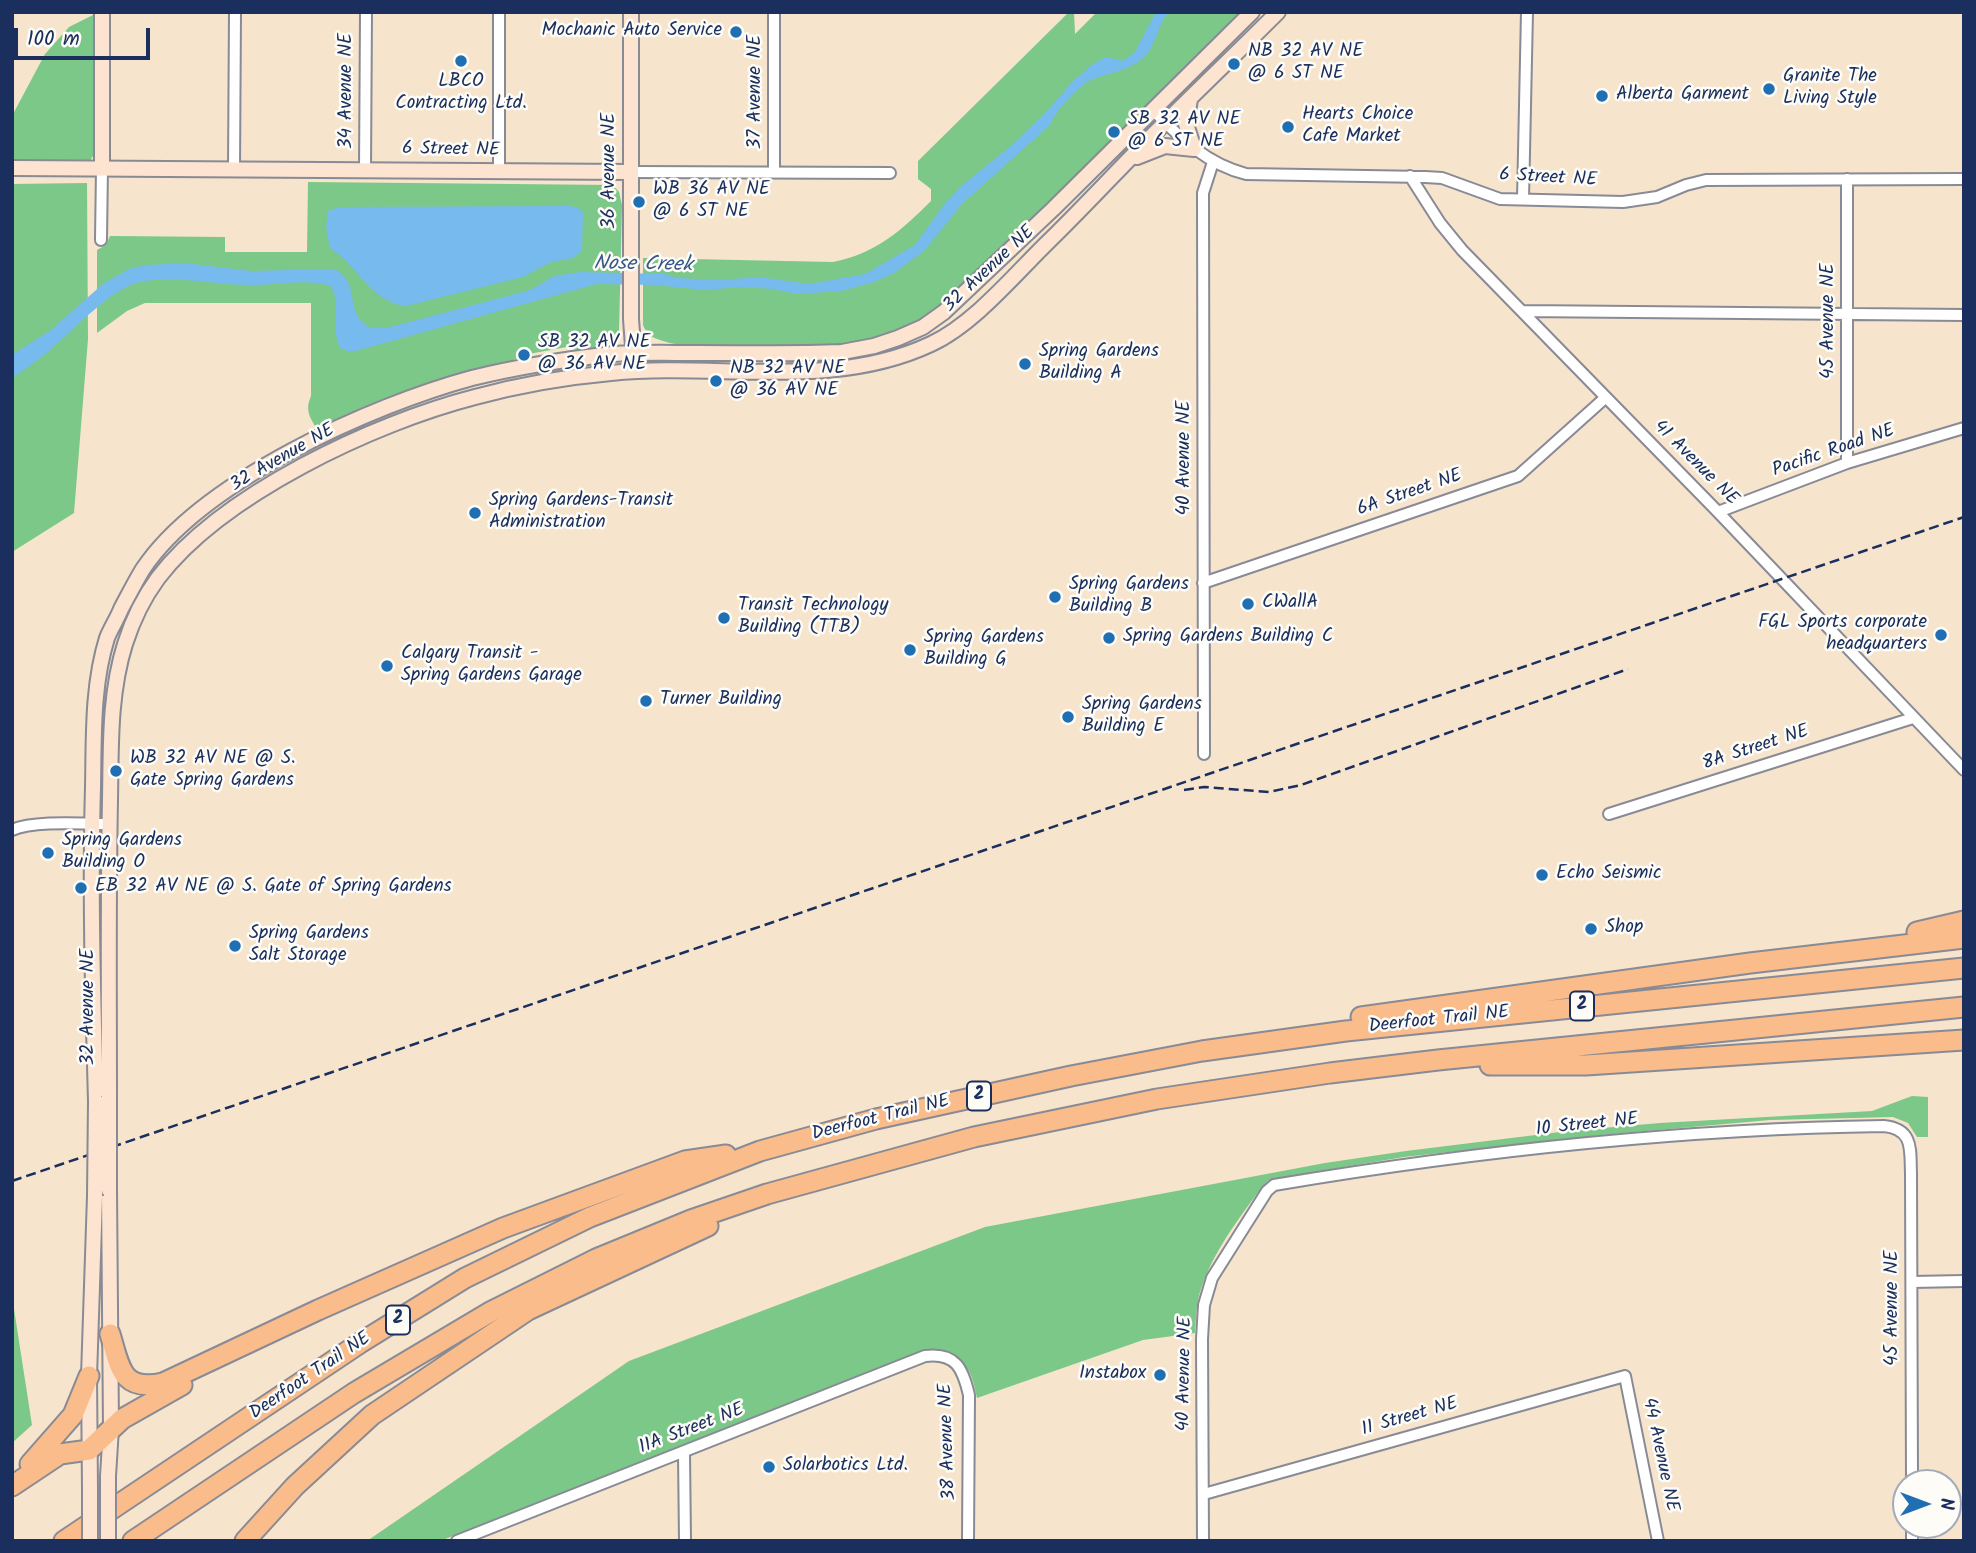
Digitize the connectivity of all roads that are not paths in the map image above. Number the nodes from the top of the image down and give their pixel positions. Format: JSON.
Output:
{"nodes":[{"id":1,"x":102,"y":12,"type":"edge"},
{"id":2,"x":235,"y":12,"type":"edge"},
{"id":3,"x":366,"y":12,"type":"edge"},
{"id":4,"x":499,"y":12,"type":"edge"},
{"id":5,"x":631,"y":12,"type":"edge"},
{"id":6,"x":774,"y":12,"type":"edge"},
{"id":7,"x":1252,"y":12,"type":"edge"},
{"id":8,"x":1278,"y":12,"type":"edge"},
{"id":9,"x":1527,"y":12,"type":"edge"},
{"id":10,"x":1190,"y":99,"type":"junction"},
{"id":11,"x":1153,"y":110,"type":"junction"},
{"id":12,"x":1165,"y":123,"type":"junction"},
{"id":13,"x":1194,"y":149,"type":"junction"},
{"id":14,"x":1213,"y":162,"type":"junction"},
{"id":15,"x":1127,"y":163,"type":"junction"},
{"id":16,"x":12,"y":168,"type":"edge"},
{"id":17,"x":102,"y":168,"type":"junction"},
{"id":18,"x":234,"y":169,"type":"junction"},
{"id":19,"x":365,"y":169,"type":"junction"},
{"id":20,"x":499,"y":171,"type":"junction"},
{"id":21,"x":631,"y":172,"type":"junction"},
{"id":22,"x":774,"y":172,"type":"junction"},
{"id":23,"x":890,"y":173,"type":"dead end"},
{"id":24,"x":1410,"y":176,"type":"junction"},
{"id":25,"x":1964,"y":178,"type":"edge"},
{"id":26,"x":1847,"y":179,"type":"junction"},
{"id":27,"x":1523,"y":198,"type":"junction"},
{"id":28,"x":101,"y":240,"type":"dead end"},
{"id":29,"x":1523,"y":312,"type":"junction"},
{"id":30,"x":1848,"y":314,"type":"junction"},
{"id":31,"x":1964,"y":315,"type":"edge"},
{"id":32,"x":633,"y":353,"type":"junction"},
{"id":33,"x":635,"y":371,"type":"junction"},
{"id":34,"x":1605,"y":398,"type":"junction"},
{"id":35,"x":1964,"y":428,"type":"edge"},
{"id":36,"x":1847,"y":463,"type":"junction"},
{"id":37,"x":1718,"y":512,"type":"junction"},
{"id":38,"x":1203,"y":583,"type":"junction"},
{"id":39,"x":1913,"y":718,"type":"junction"},
{"id":40,"x":1205,"y":754,"type":"dead end"},
{"id":41,"x":1964,"y":770,"type":"edge"},
{"id":42,"x":1609,"y":814,"type":"dead end"},
{"id":43,"x":92,"y":824,"type":"junction"},
{"id":44,"x":109,"y":824,"type":"junction"},
{"id":45,"x":12,"y":830,"type":"edge"},
{"id":46,"x":1964,"y":920,"type":"edge"},
{"id":47,"x":1964,"y":938,"type":"edge"},
{"id":48,"x":1750,"y":963,"type":"junction"},
{"id":49,"x":1964,"y":968,"type":"edge"},
{"id":50,"x":1964,"y":1007,"type":"edge"},
{"id":51,"x":1964,"y":1034,"type":"edge"},
{"id":52,"x":1964,"y":1040,"type":"edge"},
{"id":53,"x":1928,"y":1042,"type":"junction"},
{"id":54,"x":1202,"y":1051,"type":"junction"},
{"id":55,"x":1438,"y":1060,"type":"junction"},
{"id":56,"x":103,"y":1098,"type":"junction"},
{"id":57,"x":1905,"y":1133,"type":"joint"},
{"id":58,"x":760,"y":1151,"type":"junction"},
{"id":59,"x":1274,"y":1185,"type":"joint"},
{"id":60,"x":102,"y":1193,"type":"junction"},
{"id":61,"x":767,"y":1194,"type":"junction"},
{"id":62,"x":1964,"y":1281,"type":"edge"},
{"id":63,"x":1912,"y":1282,"type":"junction"},
{"id":64,"x":318,"y":1310,"type":"junction"},
{"id":65,"x":110,"y":1334,"type":"junction"},
{"id":66,"x":941,"y":1354,"type":"joint"},
{"id":67,"x":89,"y":1376,"type":"junction"},
{"id":68,"x":1625,"y":1376,"type":"joint"},
{"id":69,"x":111,"y":1428,"type":"junction"},
{"id":70,"x":89,"y":1450,"type":"junction"},
{"id":71,"x":684,"y":1453,"type":"junction"},
{"id":72,"x":1912,"y":1469,"type":"edge"},
{"id":73,"x":12,"y":1485,"type":"edge"},
{"id":74,"x":1203,"y":1494,"type":"junction"},
{"id":75,"x":64,"y":1541,"type":"edge"},
{"id":76,"x":90,"y":1541,"type":"edge"},
{"id":77,"x":108,"y":1541,"type":"edge"},
{"id":78,"x":133,"y":1541,"type":"edge"},
{"id":79,"x":245,"y":1541,"type":"edge"},
{"id":80,"x":457,"y":1541,"type":"edge"},
{"id":81,"x":685,"y":1541,"type":"edge"},
{"id":82,"x":968,"y":1541,"type":"edge"},
{"id":83,"x":1203,"y":1541,"type":"edge"},
{"id":84,"x":1658,"y":1541,"type":"edge"}],
"edges":[{"from":1,"to":17,"type":"main road"},
{"from":2,"to":18,"type":"street"},
{"from":3,"to":19,"type":"street","name":"34 Avenue NE"},
{"from":4,"to":20,"type":"street"},
{"from":5,"to":21,"type":"main road","name":"36 Avenue NE"},
{"from":6,"to":22,"type":"street","name":"37 Avenue NE"},
{"from":7,"to":11,"type":"main road","name":"32 Avenue NE"},
{"from":8,"to":10,"type":"main road","name":"32 Avenue NE"},
{"from":9,"to":27,"type":"street"},
{"from":10,"to":12,"type":"main road","name":"32 Avenue NE"},
{"from":10,"to":13,"type":"main road"},
{"from":11,"to":12,"type":"street","name":"6 Street NE"},
{"from":11,"to":32,"type":"main road","name":"32 Avenue NE"},
{"from":12,"to":13,"type":"street","name":"6 Street NE"},
{"from":12,"to":15,"type":"main road","name":"32 Avenue NE"},
{"from":13,"to":14,"type":"street","name":"6 Street NE"},
{"from":13,"to":15,"type":"main road"},
{"from":14,"to":24,"type":"street","name":"6 Street NE"},
{"from":14,"to":38,"type":"street","name":"40 Avenue NE"},
{"from":15,"to":33,"type":"main road","name":"32 Avenue NE"},
{"from":16,"to":17,"type":"main road","name":"6 Street NE"},
{"from":17,"to":18,"type":"main road","name":"6 Street NE"},
{"from":17,"to":28,"type":"street"},
{"from":18,"to":19,"type":"main road","name":"6 Street NE"},
{"from":19,"to":20,"type":"main road","name":"6 Street NE"},
{"from":20,"to":21,"type":"main road","name":"6 Street NE"},
{"from":21,"to":22,"type":"street","name":"6 Street NE"},
{"from":21,"to":32,"type":"main road","name":"36 Avenue NE"},
{"from":22,"to":23,"type":"street","name":"6 Street NE"},
{"from":24,"to":27,"type":"street","name":"6 Street NE"},
{"from":24,"to":29,"type":"street","name":"41 Avenue NE"},
{"from":25,"to":26,"type":"street","name":"6 Street NE"},
{"from":26,"to":27,"type":"street","name":"6 Street NE"},
{"from":26,"to":30,"type":"street","name":"45 Avenue NE"},
{"from":29,"to":30,"type":"street"},
{"from":29,"to":34,"type":"street","name":"41 Avenue NE"},
{"from":30,"to":31,"type":"street"},
{"from":30,"to":36,"type":"street","name":"45 Avenue NE"},
{"from":32,"to":33,"type":"main road","name":"36 Avenue NE"},
{"from":32,"to":43,"type":"main road","name":"32 Avenue NE"},
{"from":33,"to":44,"type":"main road","name":"32 Avenue NE"},
{"from":34,"to":37,"type":"street","name":"41 Avenue NE"},
{"from":34,"to":38,"type":"street","name":"6A Street NE"},
{"from":35,"to":36,"type":"street","name":"Pacific Road NE"},
{"from":36,"to":37,"type":"street","name":"Pacific Road NE"},
{"from":37,"to":39,"type":"street","name":"41 Avenue NE"},
{"from":38,"to":40,"type":"street","name":"40 Avenue NE"},
{"from":39,"to":41,"type":"street","name":"41 Avenue NE"},
{"from":39,"to":42,"type":"street","name":"8A Street NE"},
{"from":43,"to":44,"type":"street"},
{"from":43,"to":45,"type":"street"},
{"from":43,"to":56,"type":"main road","name":"32 Avenue NE"},
{"from":44,"to":56,"type":"main road","name":"32 Avenue NE"},
{"from":46,"to":48,"type":"highway"},
{"from":47,"to":48,"type":"highway"},
{"from":48,"to":54,"type":"highway"},
{"from":49,"to":54,"type":"highway","name":"Deerfoot Trail NE","number":"2"},
{"from":50,"to":55,"type":"highway","name":"Deerfoot Trail NE","number":"2"},
{"from":51,"to":53,"type":"highway"},
{"from":52,"to":53,"type":"highway"},
{"from":53,"to":55,"type":"highway"},
{"from":54,"to":58,"type":"highway","name":"Deerfoot Trail NE","number":"2"},
{"from":55,"to":61,"type":"highway","name":"Deerfoot Trail NE","number":"2"},
{"from":56,"to":60,"type":"main road","name":"32 Avenue NE","bridge":true},
{"from":57,"to":59,"type":"street","name":"10 Street NE"},
{"from":57,"to":63,"type":"street","name":"45 Avenue NE"},
{"from":58,"to":64,"type":"highway"},
{"from":58,"to":75,"type":"highway","name":"Deerfoot Trail NE","number":"2"},
{"from":59,"to":74,"type":"street","name":"40 Avenue NE"},
{"from":60,"to":65,"type":"main road","name":"32 Avenue NE"},
{"from":60,"to":67,"type":"main road","name":"32 Avenue NE"},
{"from":61,"to":78,"type":"highway","name":"Deerfoot Trail NE","number":"2"},
{"from":61,"to":79,"type":"highway"},
{"from":62,"to":63,"type":"street"},
{"from":63,"to":72,"type":"street","name":"45 Avenue NE"},
{"from":64,"to":65,"type":"highway"},
{"from":64,"to":69,"type":"highway"},
{"from":65,"to":69,"type":"main road","name":"32 Avenue NE"},
{"from":66,"to":71,"type":"street","name":"11A Street NE"},
{"from":66,"to":82,"type":"street","name":"38 Avenue NE"},
{"from":67,"to":70,"type":"main road","name":"32 Avenue NE"},
{"from":67,"to":73,"type":"highway"},
{"from":68,"to":74,"type":"street","name":"11 Street NE"},
{"from":68,"to":84,"type":"street","name":"44 Avenue NE"},
{"from":69,"to":70,"type":"highway"},
{"from":69,"to":77,"type":"main road","name":"32 Avenue NE","bridge":true},
{"from":70,"to":73,"type":"highway"},
{"from":70,"to":76,"type":"main road","name":"32 Avenue NE","bridge":true},
{"from":71,"to":80,"type":"street","name":"11A Street NE"},
{"from":71,"to":81,"type":"street"},
{"from":74,"to":83,"type":"street","name":"40 Avenue NE"}]}
